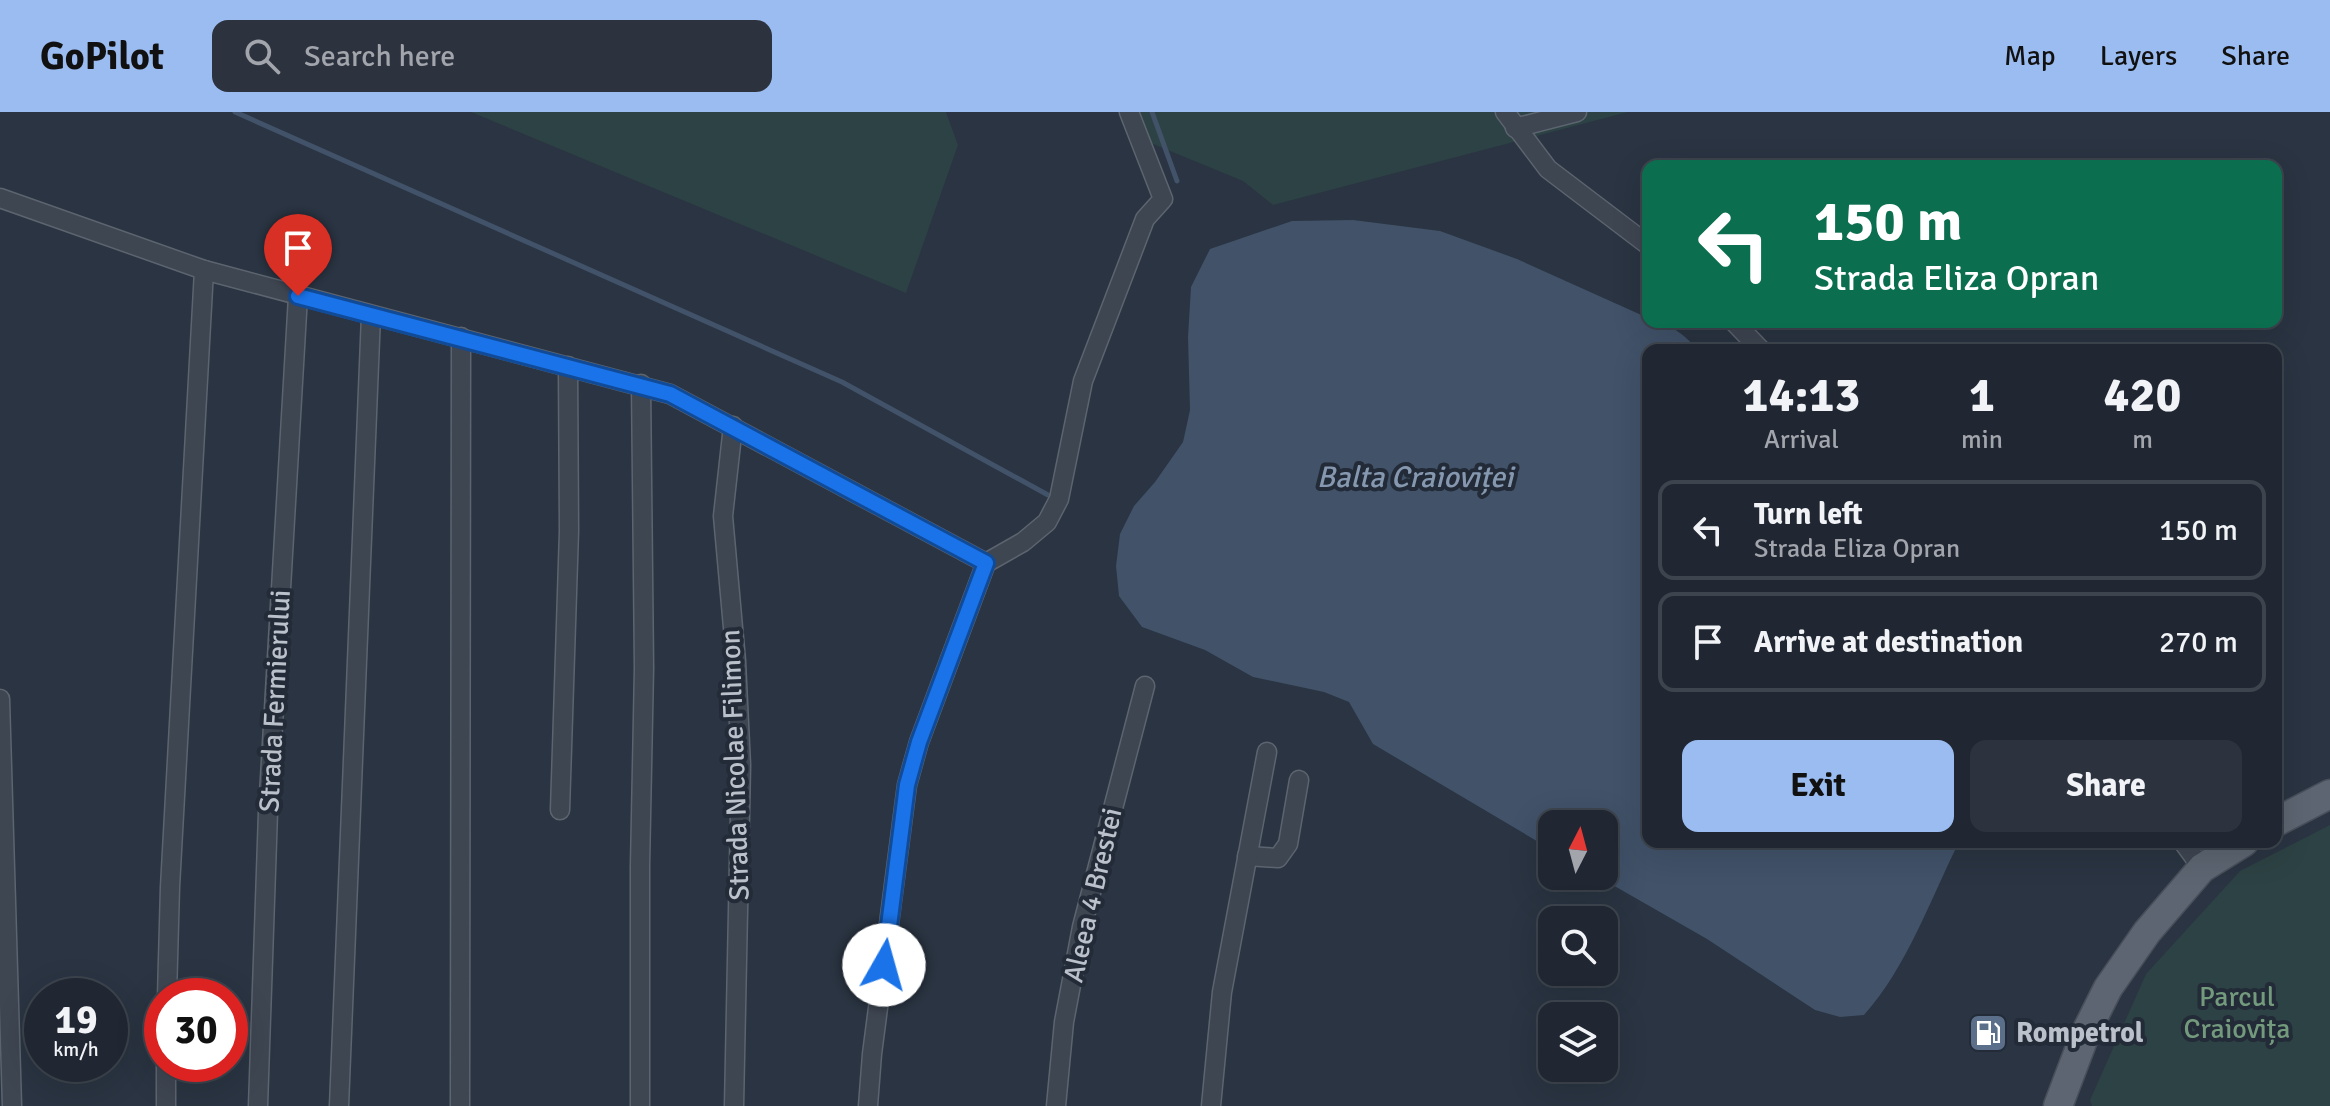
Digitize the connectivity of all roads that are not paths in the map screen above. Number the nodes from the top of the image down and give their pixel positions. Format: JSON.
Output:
{"nodes":[{"id":1,"x":1129,"y":112,"type":"edge"},
{"id":2,"x":1577,"y":112,"type":"edge"},
{"id":3,"x":1510,"y":120,"type":"edge"},
{"id":4,"x":0,"y":198,"type":"edge"},
{"id":5,"x":1642,"y":240,"type":"edge"},
{"id":6,"x":204,"y":270,"type":"junction"},
{"id":7,"x":298,"y":296,"type":"junction"},
{"id":8,"x":371,"y":315,"type":"junction"},
{"id":9,"x":1740,"y":328,"type":"edge"},
{"id":10,"x":461,"y":337,"type":"junction"},
{"id":11,"x":1755,"y":344,"type":"edge"},
{"id":12,"x":568,"y":366,"type":"junction"},
{"id":13,"x":641,"y":384,"type":"junction"},
{"id":14,"x":733,"y":426,"type":"junction"},
{"id":15,"x":986,"y":563,"type":"junction"},
{"id":16,"x":1145,"y":686,"type":"dead end"},
{"id":17,"x":0,"y":699,"type":"edge"},
{"id":18,"x":1267,"y":752,"type":"dead end"},
{"id":19,"x":1299,"y":780,"type":"dead end"},
{"id":20,"x":2330,"y":794,"type":"edge"},
{"id":21,"x":560,"y":810,"type":"dead end"},
{"id":22,"x":2282,"y":819,"type":"edge"},
{"id":23,"x":2187,"y":848,"type":"edge"},
{"id":24,"x":2234,"y":848,"type":"edge"},
{"id":25,"x":1247,"y":856,"type":"junction"},
{"id":26,"x":2202,"y":868,"type":"junction"},
{"id":27,"x":168,"y":978,"type":"edge"},
{"id":28,"x":166,"y":1082,"type":"edge"},
{"id":29,"x":2064,"y":1103,"type":"edge"},
{"id":30,"x":12,"y":1106,"type":"edge"},
{"id":31,"x":166,"y":1106,"type":"edge"},
{"id":32,"x":258,"y":1106,"type":"edge"},
{"id":33,"x":339,"y":1106,"type":"edge"},
{"id":34,"x":460,"y":1106,"type":"edge"},
{"id":35,"x":640,"y":1106,"type":"edge"},
{"id":36,"x":734,"y":1106,"type":"edge"},
{"id":37,"x":868,"y":1106,"type":"edge"},
{"id":38,"x":1056,"y":1106,"type":"edge"},
{"id":39,"x":1211,"y":1106,"type":"edge"}],
"edges":[{"from":1,"to":15,"type":"street"},
{"from":2,"to":3,"type":"street"},
{"from":3,"to":5,"type":"street"},
{"from":4,"to":6,"type":"street"},
{"from":6,"to":7,"type":"street"},
{"from":6,"to":27,"type":"street"},
{"from":7,"to":8,"type":"street"},
{"from":7,"to":32,"type":"street","name":"Strada Fermierului"},
{"from":8,"to":10,"type":"street"},
{"from":8,"to":33,"type":"street"},
{"from":9,"to":11,"type":"street"},
{"from":10,"to":12,"type":"street"},
{"from":10,"to":34,"type":"street"},
{"from":12,"to":13,"type":"street"},
{"from":12,"to":21,"type":"street"},
{"from":13,"to":14,"type":"street"},
{"from":13,"to":35,"type":"street"},
{"from":14,"to":15,"type":"street"},
{"from":14,"to":36,"type":"street","name":"Strada Nicolae Filimon"},
{"from":15,"to":37,"type":"street"},
{"from":16,"to":38,"type":"street","name":"Aleea 4 Brestei"},
{"from":17,"to":30,"type":"street"},
{"from":18,"to":25,"type":"street"},
{"from":19,"to":25,"type":"street"},
{"from":20,"to":22,"type":"main road"},
{"from":23,"to":26,"type":"street"},
{"from":24,"to":26,"type":"main road"},
{"from":25,"to":39,"type":"street"},
{"from":26,"to":29,"type":"main road"},
{"from":28,"to":31,"type":"street"}]}
